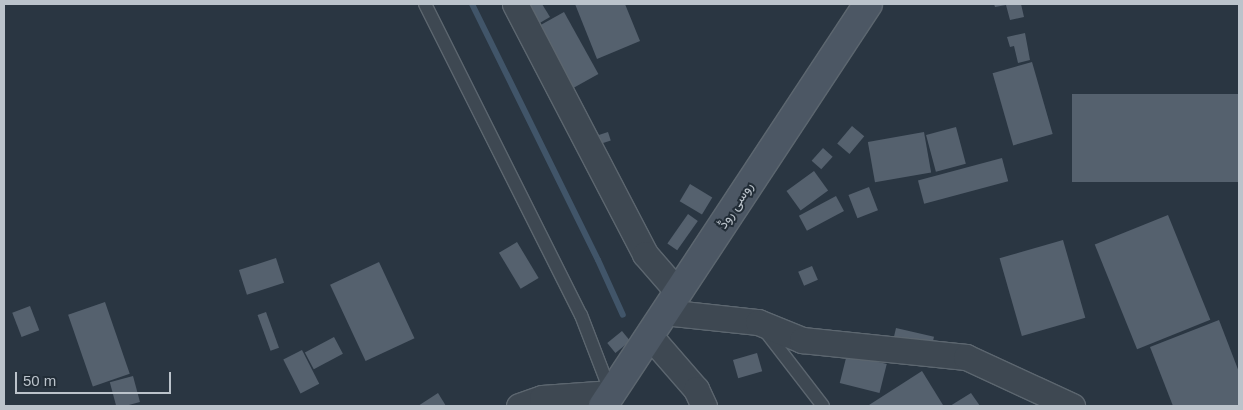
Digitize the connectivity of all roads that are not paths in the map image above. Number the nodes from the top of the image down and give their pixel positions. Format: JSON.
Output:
{"nodes":[{"id":1,"x":425,"y":4,"type":"edge"},
{"id":2,"x":515,"y":4,"type":"edge"},
{"id":3,"x":868,"y":4,"type":"edge"},
{"id":4,"x":671,"y":302,"type":"junction"},
{"id":5,"x":758,"y":322,"type":"junction"},
{"id":6,"x":649,"y":335,"type":"junction"},
{"id":7,"x":611,"y":402,"type":"edge"},
{"id":8,"x":518,"y":406,"type":"edge"},
{"id":9,"x":704,"y":406,"type":"edge"},
{"id":10,"x":823,"y":406,"type":"edge"},
{"id":11,"x":1072,"y":406,"type":"edge"}],
"edges":[{"from":1,"to":7,"type":"lane"},
{"from":2,"to":4,"type":"street"},
{"from":3,"to":4,"type":"main road","name":"روسی روڈ"},
{"from":4,"to":5,"type":"street"},
{"from":4,"to":6,"type":"main road","name":"روسی روڈ"},
{"from":5,"to":10,"type":"lane"},
{"from":5,"to":11,"type":"street"},
{"from":6,"to":7,"type":"main road","name":"روسی روڈ"},
{"from":6,"to":9,"type":"street"},
{"from":7,"to":8,"type":"street"}]}
